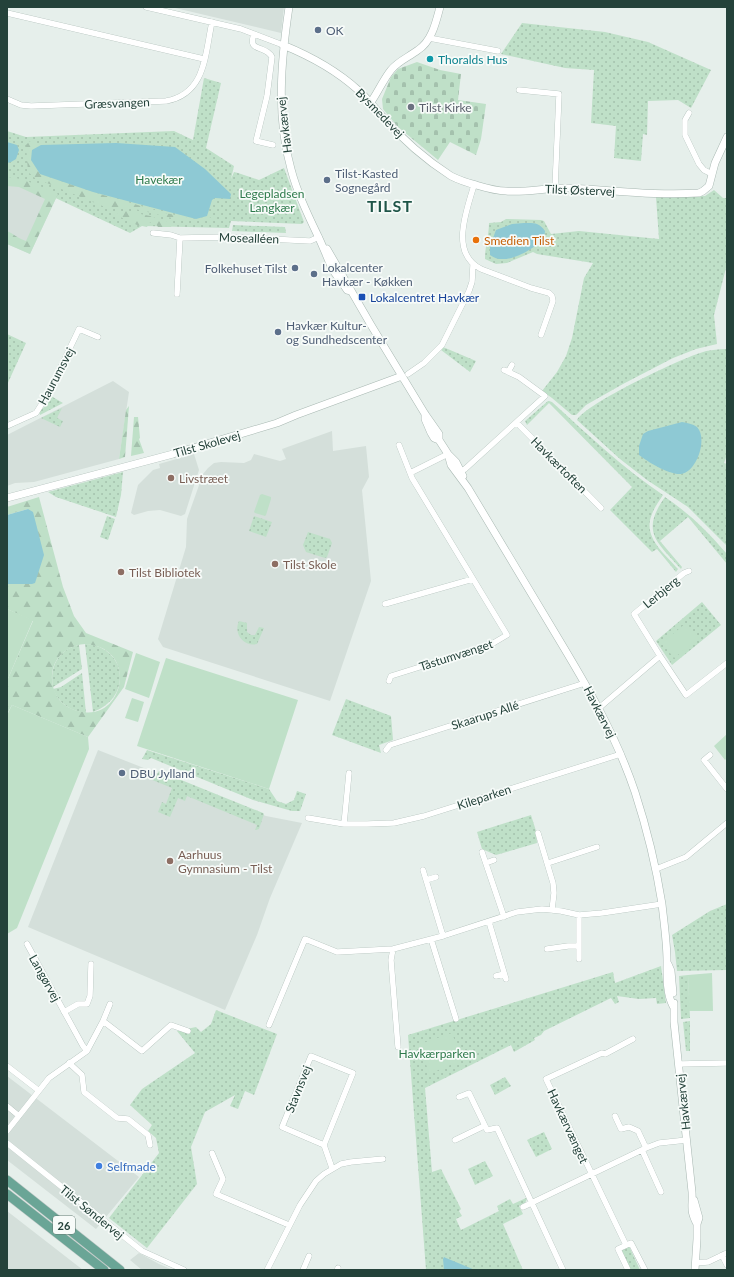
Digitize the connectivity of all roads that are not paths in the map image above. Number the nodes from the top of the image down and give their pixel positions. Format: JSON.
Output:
{"nodes":[{"id":1,"x":146,"y":7,"type":"edge"},
{"id":2,"x":289,"y":7,"type":"edge"},
{"id":3,"x":440,"y":7,"type":"edge"},
{"id":4,"x":7,"y":13,"type":"edge"},
{"id":5,"x":212,"y":22,"type":"junction"},
{"id":6,"x":254,"y":34,"type":"junction"},
{"id":7,"x":429,"y":38,"type":"junction"},
{"id":8,"x":283,"y":45,"type":"junction"},
{"id":9,"x":498,"y":51,"type":"dead end"},
{"id":10,"x":204,"y":59,"type":"junction"},
{"id":11,"x":519,"y":90,"type":"dead end"},
{"id":12,"x":7,"y":99,"type":"edge"},
{"id":13,"x":371,"y":102,"type":"junction"},
{"id":14,"x":689,"y":113,"type":"dead end"},
{"id":15,"x":727,"y":137,"type":"edge"},
{"id":16,"x":273,"y":145,"type":"dead end"},
{"id":17,"x":712,"y":174,"type":"junction"},
{"id":18,"x":452,"y":176,"type":"joint"},
{"id":19,"x":474,"y":185,"type":"junction"},
{"id":20,"x":555,"y":188,"type":"junction"},
{"id":21,"x":153,"y":233,"type":"dead end"},
{"id":22,"x":180,"y":238,"type":"junction"},
{"id":23,"x":319,"y":238,"type":"junction"},
{"id":24,"x":473,"y":265,"type":"junction"},
{"id":25,"x":177,"y":294,"type":"dead end"},
{"id":26,"x":541,"y":335,"type":"dead end"},
{"id":27,"x":98,"y":337,"type":"dead end"},
{"id":28,"x":512,"y":365,"type":"dead end"},
{"id":29,"x":405,"y":375,"type":"junction"},
{"id":30,"x":517,"y":422,"type":"junction"},
{"id":31,"x":7,"y":426,"type":"edge"},
{"id":32,"x":399,"y":445,"type":"dead end"},
{"id":33,"x":448,"y":454,"type":"junction"},
{"id":34,"x":459,"y":472,"type":"junction"},
{"id":35,"x":410,"y":473,"type":"junction"},
{"id":36,"x":7,"y":498,"type":"edge"},
{"id":37,"x":601,"y":508,"type":"dead end"},
{"id":38,"x":689,"y":571,"type":"dead end"},
{"id":39,"x":473,"y":578,"type":"junction"},
{"id":40,"x":385,"y":604,"type":"dead end"},
{"id":41,"x":660,"y":656,"type":"junction"},
{"id":42,"x":727,"y":663,"type":"edge"},
{"id":43,"x":389,"y":681,"type":"dead end"},
{"id":44,"x":585,"y":683,"type":"junction"},
{"id":45,"x":599,"y":708,"type":"junction"},
{"id":46,"x":386,"y":750,"type":"dead end"},
{"id":47,"x":621,"y":754,"type":"junction"},
{"id":48,"x":710,"y":755,"type":"dead end"},
{"id":49,"x":349,"y":772,"type":"dead end"},
{"id":50,"x":727,"y":789,"type":"edge"},
{"id":51,"x":308,"y":818,"type":"dead end"},
{"id":52,"x":727,"y":823,"type":"edge"},
{"id":53,"x":344,"y":824,"type":"junction"},
{"id":54,"x":538,"y":833,"type":"dead end"},
{"id":55,"x":597,"y":847,"type":"dead end"},
{"id":56,"x":482,"y":852,"type":"dead end"},
{"id":57,"x":494,"y":860,"type":"dead end"},
{"id":58,"x":486,"y":862,"type":"junction"},
{"id":59,"x":548,"y":863,"type":"junction"},
{"id":60,"x":656,"y":869,"type":"junction"},
{"id":61,"x":423,"y":870,"type":"dead end"},
{"id":62,"x":436,"y":877,"type":"dead end"},
{"id":63,"x":426,"y":880,"type":"junction"},
{"id":64,"x":662,"y":904,"type":"junction"},
{"id":65,"x":552,"y":910,"type":"junction"},
{"id":66,"x":579,"y":916,"type":"junction"},
{"id":67,"x":504,"y":917,"type":"junction"},
{"id":68,"x":488,"y":922,"type":"junction"},
{"id":69,"x":443,"y":936,"type":"junction"},
{"id":70,"x":431,"y":939,"type":"junction"},
{"id":71,"x":27,"y":944,"type":"dead end"},
{"id":72,"x":578,"y":946,"type":"junction"},
{"id":73,"x":394,"y":949,"type":"junction"},
{"id":74,"x":547,"y":950,"type":"dead end"},
{"id":75,"x":579,"y":959,"type":"dead end"},
{"id":76,"x":90,"y":964,"type":"dead end"},
{"id":77,"x":496,"y":976,"type":"dead end"},
{"id":78,"x":110,"y":1004,"type":"dead end"},
{"id":79,"x":64,"y":1012,"type":"junction"},
{"id":80,"x":456,"y":1019,"type":"dead end"},
{"id":81,"x":103,"y":1021,"type":"junction"},
{"id":82,"x":269,"y":1025,"type":"dead end"},
{"id":83,"x":188,"y":1031,"type":"dead end"},
{"id":84,"x":633,"y":1039,"type":"dead end"},
{"id":85,"x":398,"y":1047,"type":"dead end"},
{"id":86,"x":87,"y":1051,"type":"junction"},
{"id":87,"x":69,"y":1063,"type":"junction"},
{"id":88,"x":727,"y":1063,"type":"edge"},
{"id":89,"x":679,"y":1064,"type":"junction"},
{"id":90,"x":7,"y":1066,"type":"edge"},
{"id":91,"x":38,"y":1090,"type":"junction"},
{"id":92,"x":459,"y":1097,"type":"dead end"},
{"id":93,"x":7,"y":1106,"type":"edge"},
{"id":94,"x":19,"y":1116,"type":"junction"},
{"id":95,"x":615,"y":1116,"type":"dead end"},
{"id":96,"x":484,"y":1126,"type":"junction"},
{"id":97,"x":7,"y":1131,"type":"edge"},
{"id":98,"x":455,"y":1140,"type":"dead end"},
{"id":99,"x":687,"y":1140,"type":"junction"},
{"id":100,"x":7,"y":1143,"type":"edge"},
{"id":101,"x":150,"y":1145,"type":"dead end"},
{"id":102,"x":324,"y":1145,"type":"junction"},
{"id":103,"x":644,"y":1149,"type":"junction"},
{"id":104,"x":212,"y":1153,"type":"dead end"},
{"id":105,"x":383,"y":1159,"type":"dead end"},
{"id":106,"x":332,"y":1168,"type":"junction"},
{"id":107,"x":591,"y":1174,"type":"junction"},
{"id":108,"x":7,"y":1180,"type":"edge"},
{"id":109,"x":661,"y":1192,"type":"dead end"},
{"id":110,"x":7,"y":1194,"type":"edge"},
{"id":111,"x":532,"y":1202,"type":"junction"},
{"id":112,"x":523,"y":1208,"type":"dead end"},
{"id":113,"x":290,"y":1225,"type":"junction"},
{"id":114,"x":626,"y":1245,"type":"junction"},
{"id":115,"x":725,"y":1254,"type":"edge"},
{"id":116,"x":309,"y":1256,"type":"dead end"},
{"id":117,"x":727,"y":1265,"type":"edge"},
{"id":118,"x":695,"y":1267,"type":"edge"},
{"id":119,"x":104,"y":1270,"type":"edge"},
{"id":120,"x":120,"y":1270,"type":"edge"},
{"id":121,"x":184,"y":1270,"type":"edge"},
{"id":122,"x":267,"y":1270,"type":"edge"},
{"id":123,"x":303,"y":1270,"type":"edge"},
{"id":124,"x":563,"y":1270,"type":"edge"},
{"id":125,"x":628,"y":1270,"type":"edge"},
{"id":126,"x":644,"y":1270,"type":"edge"},
{"id":127,"x":690,"y":1270,"type":"edge"}],
"edges":[{"from":1,"to":5,"type":"street"},
{"from":2,"to":8,"type":"street","name":"Havkærvej"},
{"from":3,"to":7,"type":"street"},
{"from":4,"to":10,"type":"street"},
{"from":5,"to":6,"type":"street"},
{"from":5,"to":10,"type":"street","name":"Græsvangen"},
{"from":6,"to":8,"type":"street"},
{"from":6,"to":16,"type":"street","name":"Havkærvej"},
{"from":7,"to":9,"type":"street"},
{"from":7,"to":13,"type":"street"},
{"from":8,"to":13,"type":"street","name":"Bysmedevej"},
{"from":8,"to":23,"type":"street","name":"Havkærvej"},
{"from":10,"to":12,"type":"street","name":"Græsvangen"},
{"from":11,"to":20,"type":"street"},
{"from":13,"to":18,"type":"street","name":"Bysmedevej"},
{"from":14,"to":17,"type":"street"},
{"from":15,"to":17,"type":"street"},
{"from":17,"to":20,"type":"street","name":"Tilst Østervej"},
{"from":18,"to":19,"type":"street","name":"Tilst Østervej"},
{"from":19,"to":20,"type":"street","name":"Tilst Østervej"},
{"from":19,"to":24,"type":"street"},
{"from":21,"to":22,"type":"street","name":"Mosealléen"},
{"from":22,"to":23,"type":"street","name":"Mosealléen"},
{"from":22,"to":25,"type":"street"},
{"from":23,"to":29,"type":"street","name":"Havkærvej"},
{"from":24,"to":26,"type":"street"},
{"from":24,"to":29,"type":"street"},
{"from":27,"to":31,"type":"street","name":"Haurumsvej"},
{"from":28,"to":30,"type":"street"},
{"from":29,"to":33,"type":"street","name":"Havkærvej"},
{"from":29,"to":36,"type":"street","name":"Tilst Skolevej"},
{"from":30,"to":34,"type":"street"},
{"from":30,"to":37,"type":"street","name":"Havkærtoften"},
{"from":32,"to":35,"type":"street","name":"Tåstumvænget"},
{"from":33,"to":34,"type":"street","name":"Havkærvej"},
{"from":33,"to":35,"type":"street"},
{"from":34,"to":44,"type":"street","name":"Havkærvej"},
{"from":35,"to":39,"type":"street","name":"Tåstumvænget"},
{"from":38,"to":41,"type":"street","name":"Lerbjerg"},
{"from":39,"to":40,"type":"street"},
{"from":39,"to":43,"type":"street","name":"Tåstumvænget"},
{"from":41,"to":42,"type":"street","name":"Lerbjerg"},
{"from":41,"to":45,"type":"street"},
{"from":44,"to":45,"type":"street","name":"Havkærvej"},
{"from":44,"to":46,"type":"street","name":"Skaarups Allé"},
{"from":45,"to":47,"type":"street","name":"Havkærvej"},
{"from":47,"to":53,"type":"street","name":"Kileparken"},
{"from":47,"to":60,"type":"street","name":"Havkærvej"},
{"from":48,"to":50,"type":"street"},
{"from":49,"to":53,"type":"street"},
{"from":51,"to":53,"type":"street","name":"Kileparken"},
{"from":52,"to":60,"type":"street"},
{"from":54,"to":59,"type":"street"},
{"from":55,"to":59,"type":"street"},
{"from":56,"to":58,"type":"street"},
{"from":57,"to":58,"type":"street"},
{"from":58,"to":67,"type":"street"},
{"from":59,"to":65,"type":"street"},
{"from":60,"to":64,"type":"street","name":"Havkærvej"},
{"from":61,"to":63,"type":"street"},
{"from":62,"to":63,"type":"street"},
{"from":63,"to":69,"type":"street"},
{"from":64,"to":66,"type":"street"},
{"from":64,"to":89,"type":"street","name":"Havkærvej"},
{"from":65,"to":66,"type":"street"},
{"from":65,"to":67,"type":"street"},
{"from":66,"to":72,"type":"street"},
{"from":67,"to":68,"type":"street"},
{"from":68,"to":69,"type":"street"},
{"from":68,"to":77,"type":"street"},
{"from":69,"to":70,"type":"street"},
{"from":70,"to":73,"type":"street"},
{"from":70,"to":80,"type":"street"},
{"from":71,"to":79,"type":"street","name":"Langørvej"},
{"from":72,"to":74,"type":"street"},
{"from":72,"to":75,"type":"street"},
{"from":73,"to":82,"type":"street"},
{"from":73,"to":85,"type":"street"},
{"from":76,"to":79,"type":"street","name":"Langørvej"},
{"from":78,"to":81,"type":"street"},
{"from":79,"to":86,"type":"street","name":"Langørvej"},
{"from":81,"to":83,"type":"street"},
{"from":81,"to":86,"type":"street"},
{"from":84,"to":107,"type":"street","name":"Havkærvænget"},
{"from":86,"to":87,"type":"street"},
{"from":87,"to":91,"type":"street"},
{"from":87,"to":101,"type":"street"},
{"from":88,"to":89,"type":"street"},
{"from":89,"to":99,"type":"street","name":"Havkærvej"},
{"from":90,"to":91,"type":"street"},
{"from":91,"to":94,"type":"street"},
{"from":92,"to":96,"type":"street"},
{"from":93,"to":94,"type":"street"},
{"from":94,"to":97,"type":"street"},
{"from":95,"to":103,"type":"street"},
{"from":96,"to":98,"type":"street"},
{"from":96,"to":111,"type":"street"},
{"from":99,"to":103,"type":"street","name":"Havkærvænget"},
{"from":99,"to":118,"type":"street","name":"Havkærvej"},
{"from":100,"to":121,"type":"street","name":"Tilst Søndervej"},
{"from":102,"to":102,"type":"street","name":"Stavnsvej"},
{"from":102,"to":106,"type":"street"},
{"from":103,"to":107,"type":"street","name":"Havkærvænget"},
{"from":103,"to":109,"type":"street"},
{"from":104,"to":113,"type":"street"},
{"from":105,"to":106,"type":"street"},
{"from":106,"to":113,"type":"street"},
{"from":107,"to":111,"type":"street","name":"Havkærvænget"},
{"from":107,"to":114,"type":"street","name":"Havkærvænget"},
{"from":108,"to":120,"type":"main road","number":"26"},
{"from":110,"to":119,"type":"main road","number":"26"},
{"from":111,"to":112,"type":"street","name":"Havkærvænget"},
{"from":111,"to":124,"type":"street"},
{"from":113,"to":122,"type":"street"},
{"from":114,"to":125,"type":"street"},
{"from":114,"to":126,"type":"street","name":"Havkærvænget"},
{"from":115,"to":117,"type":"street"},
{"from":115,"to":118,"type":"street"},
{"from":116,"to":123,"type":"street"},
{"from":118,"to":127,"type":"street","name":"Havkærvej"}]}
